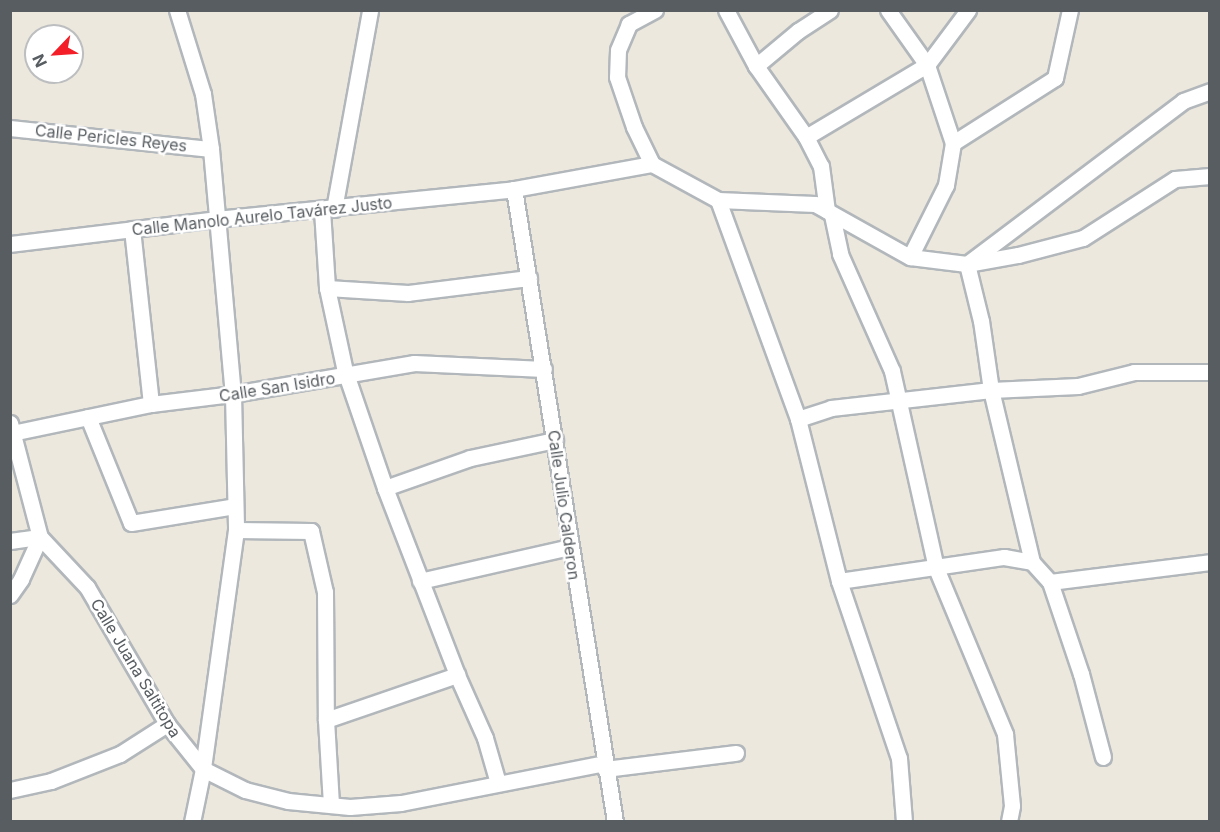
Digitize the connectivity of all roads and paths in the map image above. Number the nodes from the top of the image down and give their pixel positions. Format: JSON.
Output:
{"nodes":[{"id":1,"x":177,"y":10,"type":"edge"},
{"id":2,"x":370,"y":10,"type":"edge"},
{"id":3,"x":655,"y":10,"type":"edge"},
{"id":4,"x":726,"y":10,"type":"edge"},
{"id":5,"x":830,"y":10,"type":"edge"},
{"id":6,"x":888,"y":10,"type":"edge"},
{"id":7,"x":968,"y":10,"type":"edge"},
{"id":8,"x":1070,"y":10,"type":"edge"},
{"id":9,"x":627,"y":17,"type":"edge"},
{"id":10,"x":927,"y":65,"type":"junction"},
{"id":11,"x":756,"y":66,"type":"junction"},
{"id":12,"x":1209,"y":91,"type":"edge"},
{"id":13,"x":10,"y":128,"type":"edge"},
{"id":14,"x":806,"y":137,"type":"junction"},
{"id":15,"x":953,"y":143,"type":"junction"},
{"id":16,"x":211,"y":148,"type":"junction"},
{"id":17,"x":652,"y":164,"type":"junction"},
{"id":18,"x":1209,"y":176,"type":"edge"},
{"id":19,"x":514,"y":189,"type":"junction"},
{"id":20,"x":718,"y":200,"type":"junction"},
{"id":21,"x":328,"y":209,"type":"junction"},
{"id":22,"x":830,"y":213,"type":"junction"},
{"id":23,"x":216,"y":219,"type":"junction"},
{"id":24,"x":132,"y":229,"type":"junction"},
{"id":25,"x":10,"y":244,"type":"edge"},
{"id":26,"x":910,"y":257,"type":"junction"},
{"id":27,"x":967,"y":264,"type":"junction"},
{"id":28,"x":529,"y":278,"type":"junction"},
{"id":29,"x":327,"y":288,"type":"junction"},
{"id":30,"x":544,"y":369,"type":"junction"},
{"id":31,"x":1209,"y":372,"type":"edge"},
{"id":32,"x":346,"y":376,"type":"junction"},
{"id":33,"x":991,"y":390,"type":"junction"},
{"id":34,"x":233,"y":394,"type":"junction"},
{"id":35,"x":897,"y":399,"type":"junction"},
{"id":36,"x":151,"y":404,"type":"junction"},
{"id":37,"x":88,"y":417,"type":"junction"},
{"id":38,"x":798,"y":419,"type":"junction"},
{"id":39,"x":11,"y":428,"type":"edge"},
{"id":40,"x":555,"y":440,"type":"junction"},
{"id":41,"x":385,"y":488,"type":"junction"},
{"id":42,"x":235,"y":506,"type":"junction"},
{"id":43,"x":236,"y":530,"type":"junction"},
{"id":44,"x":40,"y":537,"type":"junction"},
{"id":45,"x":10,"y":541,"type":"edge"},
{"id":46,"x":570,"y":547,"type":"junction"},
{"id":47,"x":1032,"y":562,"type":"junction"},
{"id":48,"x":1209,"y":562,"type":"edge"},
{"id":49,"x":936,"y":568,"type":"junction"},
{"id":50,"x":420,"y":581,"type":"junction"},
{"id":51,"x":839,"y":581,"type":"junction"},
{"id":52,"x":1050,"y":582,"type":"junction"},
{"id":53,"x":10,"y":595,"type":"edge"},
{"id":54,"x":457,"y":675,"type":"junction"},
{"id":55,"x":326,"y":720,"type":"junction"},
{"id":56,"x":167,"y":724,"type":"junction"},
{"id":57,"x":736,"y":753,"type":"dead end"},
{"id":58,"x":1103,"y":757,"type":"dead end"},
{"id":59,"x":604,"y":766,"type":"junction"},
{"id":60,"x":203,"y":769,"type":"junction"},
{"id":61,"x":498,"y":783,"type":"junction"},
{"id":62,"x":10,"y":790,"type":"edge"},
{"id":63,"x":334,"y":805,"type":"junction"},
{"id":64,"x":192,"y":822,"type":"edge"},
{"id":65,"x":337,"y":822,"type":"edge"},
{"id":66,"x":615,"y":822,"type":"edge"},
{"id":67,"x":904,"y":822,"type":"edge"},
{"id":68,"x":1009,"y":822,"type":"edge"}],
"edges":[{"from":1,"to":16,"type":"street"},
{"from":2,"to":21,"type":"street"},
{"from":3,"to":9,"type":"street"},
{"from":4,"to":11,"type":"street"},
{"from":5,"to":11,"type":"street"},
{"from":6,"to":10,"type":"street"},
{"from":7,"to":10,"type":"street"},
{"from":8,"to":15,"type":"street"},
{"from":9,"to":17,"type":"street"},
{"from":10,"to":14,"type":"street"},
{"from":10,"to":15,"type":"street"},
{"from":11,"to":14,"type":"street"},
{"from":12,"to":27,"type":"street"},
{"from":13,"to":16,"type":"street","name":"Calle Pericles Reyes"},
{"from":14,"to":22,"type":"street"},
{"from":15,"to":26,"type":"street"},
{"from":16,"to":23,"type":"street"},
{"from":17,"to":19,"type":"street","name":"Calle Manolo Aurelo Tavárez Justo"},
{"from":17,"to":20,"type":"street"},
{"from":18,"to":27,"type":"street"},
{"from":19,"to":21,"type":"street","name":"Calle Manolo Aurelo Tavárez Justo"},
{"from":19,"to":28,"type":"street","name":"Calle Julio Calderon"},
{"from":20,"to":22,"type":"street"},
{"from":20,"to":38,"type":"street"},
{"from":21,"to":23,"type":"street","name":"Calle Manolo Aurelo Tavárez Justo"},
{"from":21,"to":29,"type":"street"},
{"from":22,"to":26,"type":"street"},
{"from":22,"to":35,"type":"street"},
{"from":23,"to":24,"type":"street","name":"Calle Manolo Aurelo Tavárez Justo"},
{"from":23,"to":34,"type":"street"},
{"from":24,"to":25,"type":"street","name":"Calle Manolo Aurelo Tavárez Justo"},
{"from":24,"to":36,"type":"street"},
{"from":26,"to":27,"type":"street"},
{"from":27,"to":33,"type":"street"},
{"from":28,"to":29,"type":"street"},
{"from":28,"to":30,"type":"street","name":"Calle Julio Calderon"},
{"from":29,"to":32,"type":"street"},
{"from":30,"to":32,"type":"street","name":"Calle San Isidro"},
{"from":30,"to":40,"type":"street","name":"Calle Julio Calderon"},
{"from":31,"to":33,"type":"street"},
{"from":32,"to":34,"type":"street","name":"Calle San Isidro"},
{"from":32,"to":41,"type":"street"},
{"from":33,"to":35,"type":"street"},
{"from":33,"to":47,"type":"street"},
{"from":34,"to":36,"type":"street","name":"Calle San Isidro"},
{"from":34,"to":42,"type":"street"},
{"from":35,"to":38,"type":"street"},
{"from":35,"to":49,"type":"street"},
{"from":36,"to":37,"type":"street","name":"Calle San Isidro"},
{"from":37,"to":39,"type":"street","name":"Calle San Isidro"},
{"from":37,"to":42,"type":"street"},
{"from":38,"to":51,"type":"street"},
{"from":39,"to":44,"type":"street","name":"Calle Juana Saltitopa"},
{"from":40,"to":41,"type":"street"},
{"from":40,"to":46,"type":"street","name":"Calle Julio Calderon"},
{"from":41,"to":50,"type":"street"},
{"from":42,"to":43,"type":"street"},
{"from":43,"to":55,"type":"street"},
{"from":43,"to":60,"type":"street"},
{"from":44,"to":45,"type":"street"},
{"from":44,"to":53,"type":"street"},
{"from":44,"to":56,"type":"street","name":"Calle Juana Saltitopa"},
{"from":46,"to":50,"type":"street"},
{"from":46,"to":59,"type":"street","name":"Calle Julio Calderon"},
{"from":47,"to":49,"type":"street"},
{"from":47,"to":52,"type":"street"},
{"from":48,"to":52,"type":"street"},
{"from":49,"to":51,"type":"street"},
{"from":49,"to":68,"type":"street"},
{"from":50,"to":54,"type":"street"},
{"from":51,"to":67,"type":"street"},
{"from":52,"to":58,"type":"street"},
{"from":54,"to":55,"type":"street"},
{"from":54,"to":61,"type":"street"},
{"from":55,"to":63,"type":"street"},
{"from":56,"to":60,"type":"street","name":"Calle Juana Saltitopa"},
{"from":56,"to":62,"type":"street"},
{"from":57,"to":59,"type":"street","name":"Calle Juana Saltitopa"},
{"from":59,"to":61,"type":"street","name":"Calle Juana Saltitopa"},
{"from":59,"to":66,"type":"street","name":"Calle Julio Calderon"},
{"from":60,"to":63,"type":"street","name":"Calle Juana Saltitopa"},
{"from":60,"to":64,"type":"street"},
{"from":61,"to":63,"type":"street","name":"Calle Juana Saltitopa"},
{"from":63,"to":65,"type":"street"}]}
